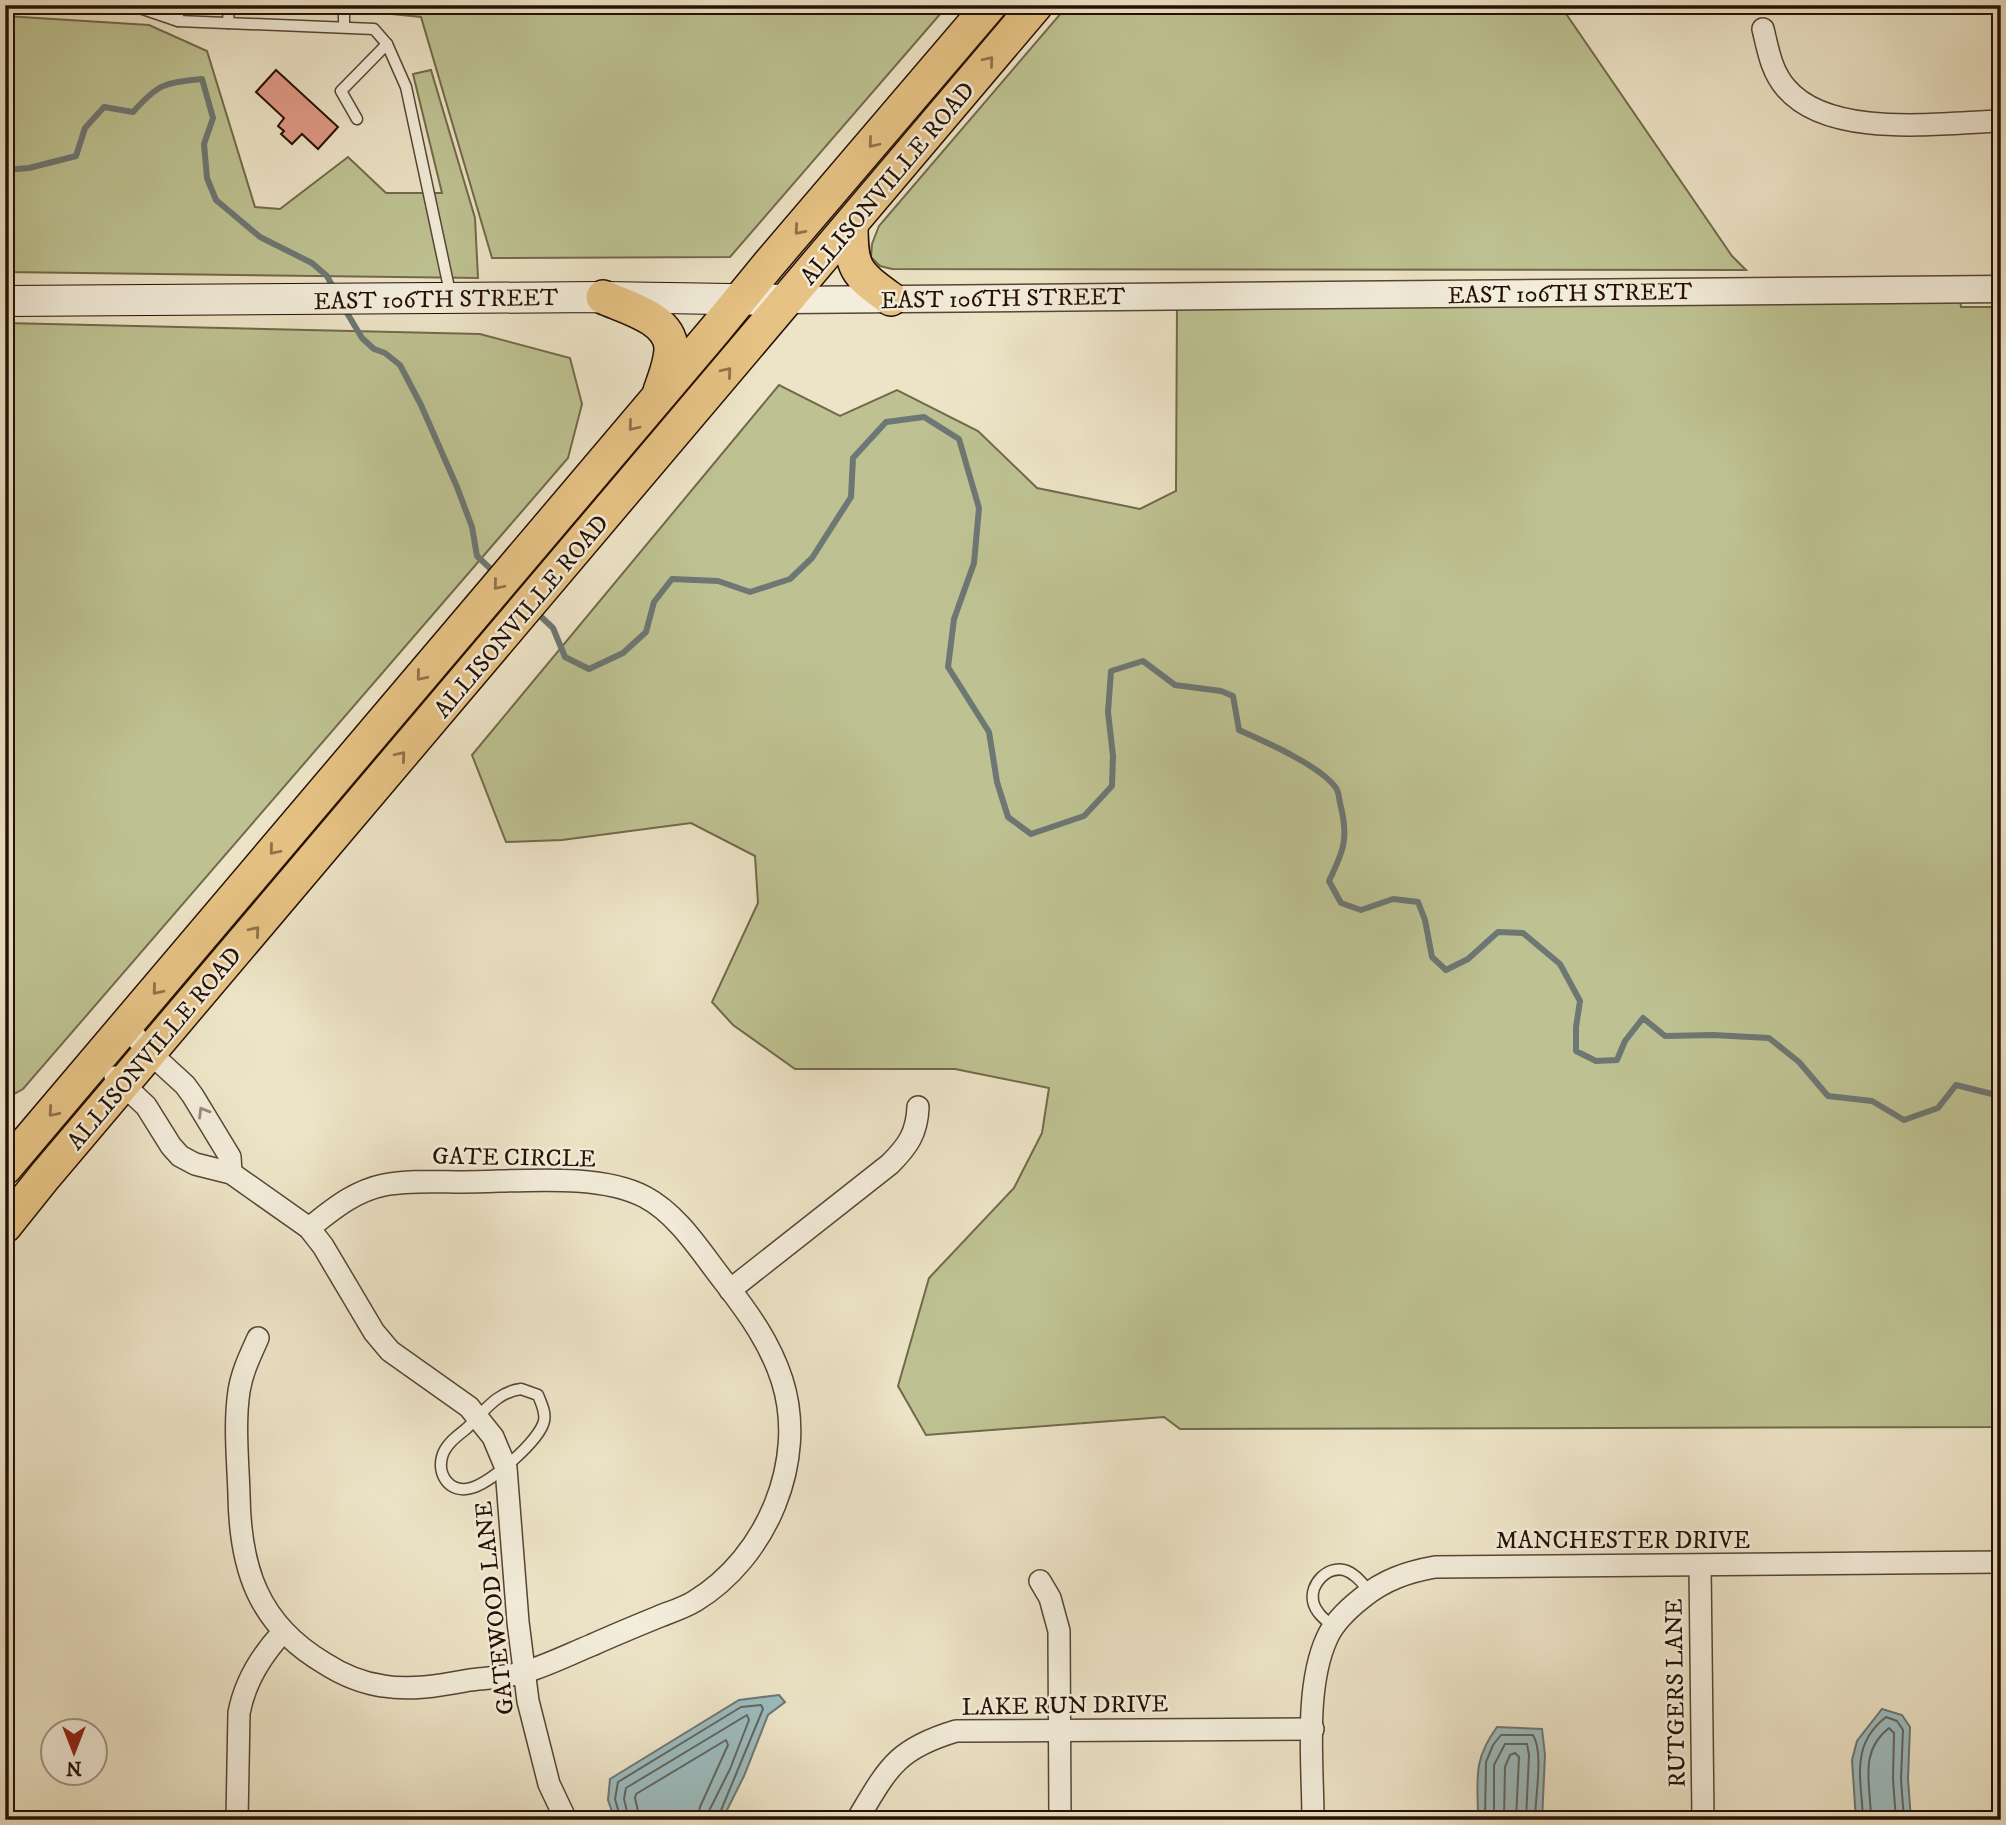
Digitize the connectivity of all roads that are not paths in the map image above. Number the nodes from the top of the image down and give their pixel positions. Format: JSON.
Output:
{"nodes":[{"id":1,"x":131,"y":5,"type":"edge"},
{"id":2,"x":178,"y":5,"type":"edge"},
{"id":3,"x":229,"y":5,"type":"edge"},
{"id":4,"x":344,"y":5,"type":"edge"},
{"id":5,"x":990,"y":5,"type":"edge"},
{"id":6,"x":1036,"y":5,"type":"edge"},
{"id":7,"x":178,"y":21,"type":"junction"},
{"id":8,"x":228,"y":23,"type":"junction"},
{"id":9,"x":344,"y":27,"type":"junction"},
{"id":10,"x":1763,"y":29,"type":"dead end"},
{"id":11,"x":387,"y":44,"type":"junction"},
{"id":12,"x":357,"y":119,"type":"dead end"},
{"id":13,"x":2001,"y":121,"type":"edge"},
{"id":14,"x":851,"y":224,"type":"junction"},
{"id":15,"x":2001,"y":289,"type":"edge"},
{"id":16,"x":603,"y":297,"type":"junction"},
{"id":17,"x":448,"y":299,"type":"junction"},
{"id":18,"x":741,"y":299,"type":"junction"},
{"id":19,"x":891,"y":299,"type":"junction"},
{"id":20,"x":787,"y":300,"type":"junction"},
{"id":21,"x":5,"y":301,"type":"edge"},
{"id":22,"x":658,"y":397,"type":"junction"},
{"id":23,"x":126,"y":1026,"type":"junction"},
{"id":24,"x":150,"y":1053,"type":"junction"},
{"id":25,"x":98,"y":1060,"type":"junction"},
{"id":26,"x":123,"y":1084,"type":"junction"},
{"id":27,"x":918,"y":1107,"type":"dead end"},
{"id":28,"x":9,"y":1156,"type":"edge"},
{"id":29,"x":231,"y":1173,"type":"junction"},
{"id":30,"x":45,"y":1177,"type":"junction"},
{"id":31,"x":5,"y":1226,"type":"edge"},
{"id":32,"x":309,"y":1228,"type":"junction"},
{"id":33,"x":730,"y":1290,"type":"junction"},
{"id":34,"x":258,"y":1338,"type":"dead end"},
{"id":35,"x":478,"y":1418,"type":"junction"},
{"id":36,"x":506,"y":1468,"type":"junction"},
{"id":37,"x":2001,"y":1562,"type":"edge"},
{"id":38,"x":1700,"y":1566,"type":"junction"},
{"id":39,"x":1040,"y":1581,"type":"dead end"},
{"id":40,"x":1370,"y":1592,"type":"junction"},
{"id":41,"x":1334,"y":1627,"type":"junction"},
{"id":42,"x":282,"y":1633,"type":"junction"},
{"id":43,"x":524,"y":1673,"type":"junction"},
{"id":44,"x":1060,"y":1729,"type":"junction"},
{"id":45,"x":1312,"y":1729,"type":"junction"},
{"id":46,"x":237,"y":1820,"type":"edge"},
{"id":47,"x":566,"y":1820,"type":"edge"},
{"id":48,"x":858,"y":1820,"type":"edge"},
{"id":49,"x":1060,"y":1820,"type":"edge"},
{"id":50,"x":1313,"y":1820,"type":"edge"},
{"id":51,"x":1703,"y":1820,"type":"edge"}],
"edges":[{"from":1,"to":7,"type":"lane"},
{"from":2,"to":7,"type":"lane"},
{"from":3,"to":8,"type":"lane"},
{"from":4,"to":9,"type":"lane"},
{"from":5,"to":18,"type":"main road","name":"ALLISONVILLE ROAD","one_way":true},
{"from":14,"to":6,"type":"main road","name":"ALLISONVILLE ROAD","one_way":true},
{"from":7,"to":8,"type":"lane"},
{"from":8,"to":9,"type":"lane"},
{"from":9,"to":11,"type":"lane"},
{"from":10,"to":13,"type":"street"},
{"from":11,"to":12,"type":"lane"},
{"from":11,"to":17,"type":"lane"},
{"from":14,"to":19,"type":"main road"},
{"from":14,"to":20,"type":"main road","name":"ALLISONVILLE ROAD"},
{"from":15,"to":19,"type":"street","name":"EAST 106TH STREET"},
{"from":16,"to":17,"type":"main road","name":"EAST 106TH STREET"},
{"from":16,"to":18,"type":"main road","name":"EAST 106TH STREET"},
{"from":16,"to":22,"type":"main road"},
{"from":17,"to":21,"type":"main road","name":"EAST 106TH STREET"},
{"from":18,"to":20,"type":"main road","name":"EAST 106TH STREET"},
{"from":18,"to":22,"type":"main road","name":"ALLISONVILLE ROAD"},
{"from":19,"to":20,"type":"street","name":"EAST 106TH STREET"},
{"from":24,"to":20,"type":"main road","name":"ALLISONVILLE ROAD","one_way":true},
{"from":22,"to":23,"type":"main road","name":"ALLISONVILLE ROAD","one_way":true},
{"from":23,"to":24,"type":"street"},
{"from":23,"to":25,"type":"main road","name":"ALLISONVILLE ROAD"},
{"from":24,"to":26,"type":"main road","name":"ALLISONVILLE ROAD"},
{"from":29,"to":24,"type":"street","one_way":true},
{"from":25,"to":26,"type":"street","name":"GATEWOOD LANE"},
{"from":25,"to":28,"type":"main road","name":"ALLISONVILLE ROAD","one_way":true},
{"from":26,"to":29,"type":"street","name":"GATEWOOD LANE"},
{"from":26,"to":30,"type":"main road","name":"ALLISONVILLE ROAD"},
{"from":27,"to":33,"type":"street"},
{"from":28,"to":30,"type":"street"},
{"from":29,"to":32,"type":"street","name":"GATEWOOD LANE"},
{"from":30,"to":31,"type":"main road","name":"ALLISONVILLE ROAD"},
{"from":32,"to":33,"type":"street","name":"GATE CIRCLE"},
{"from":32,"to":35,"type":"street","name":"GATEWOOD LANE"},
{"from":33,"to":43,"type":"street","name":"GATE CIRCLE"},
{"from":34,"to":42,"type":"street","name":"GATE CIRCLE"},
{"from":35,"to":36,"type":"street","name":"GATEWOOD LANE"},
{"from":35,"to":36,"type":"lane","name":"GATEWOOD LANE"},
{"from":35,"to":36,"type":"lane","name":"GATEWOOD LANE"},
{"from":36,"to":43,"type":"street","name":"GATEWOOD LANE"},
{"from":37,"to":38,"type":"street","name":"MANCHESTER DRIVE"},
{"from":38,"to":40,"type":"street","name":"MANCHESTER DRIVE"},
{"from":38,"to":51,"type":"street","name":"RUTGERS LANE"},
{"from":39,"to":44,"type":"street"},
{"from":40,"to":41,"type":"street","name":"MANCHESTER DRIVE"},
{"from":40,"to":41,"type":"lane"},
{"from":41,"to":45,"type":"street","name":"MANCHESTER DRIVE"},
{"from":42,"to":43,"type":"street","name":"GATE CIRCLE"},
{"from":42,"to":46,"type":"street"},
{"from":43,"to":47,"type":"street","name":"GATEWOOD LANE"},
{"from":44,"to":45,"type":"street","name":"LAKE RUN DRIVE"},
{"from":44,"to":48,"type":"street","name":"LAKE RUN DRIVE"},
{"from":44,"to":49,"type":"street"},
{"from":45,"to":50,"type":"street","name":"MANCHESTER DRIVE"}]}
